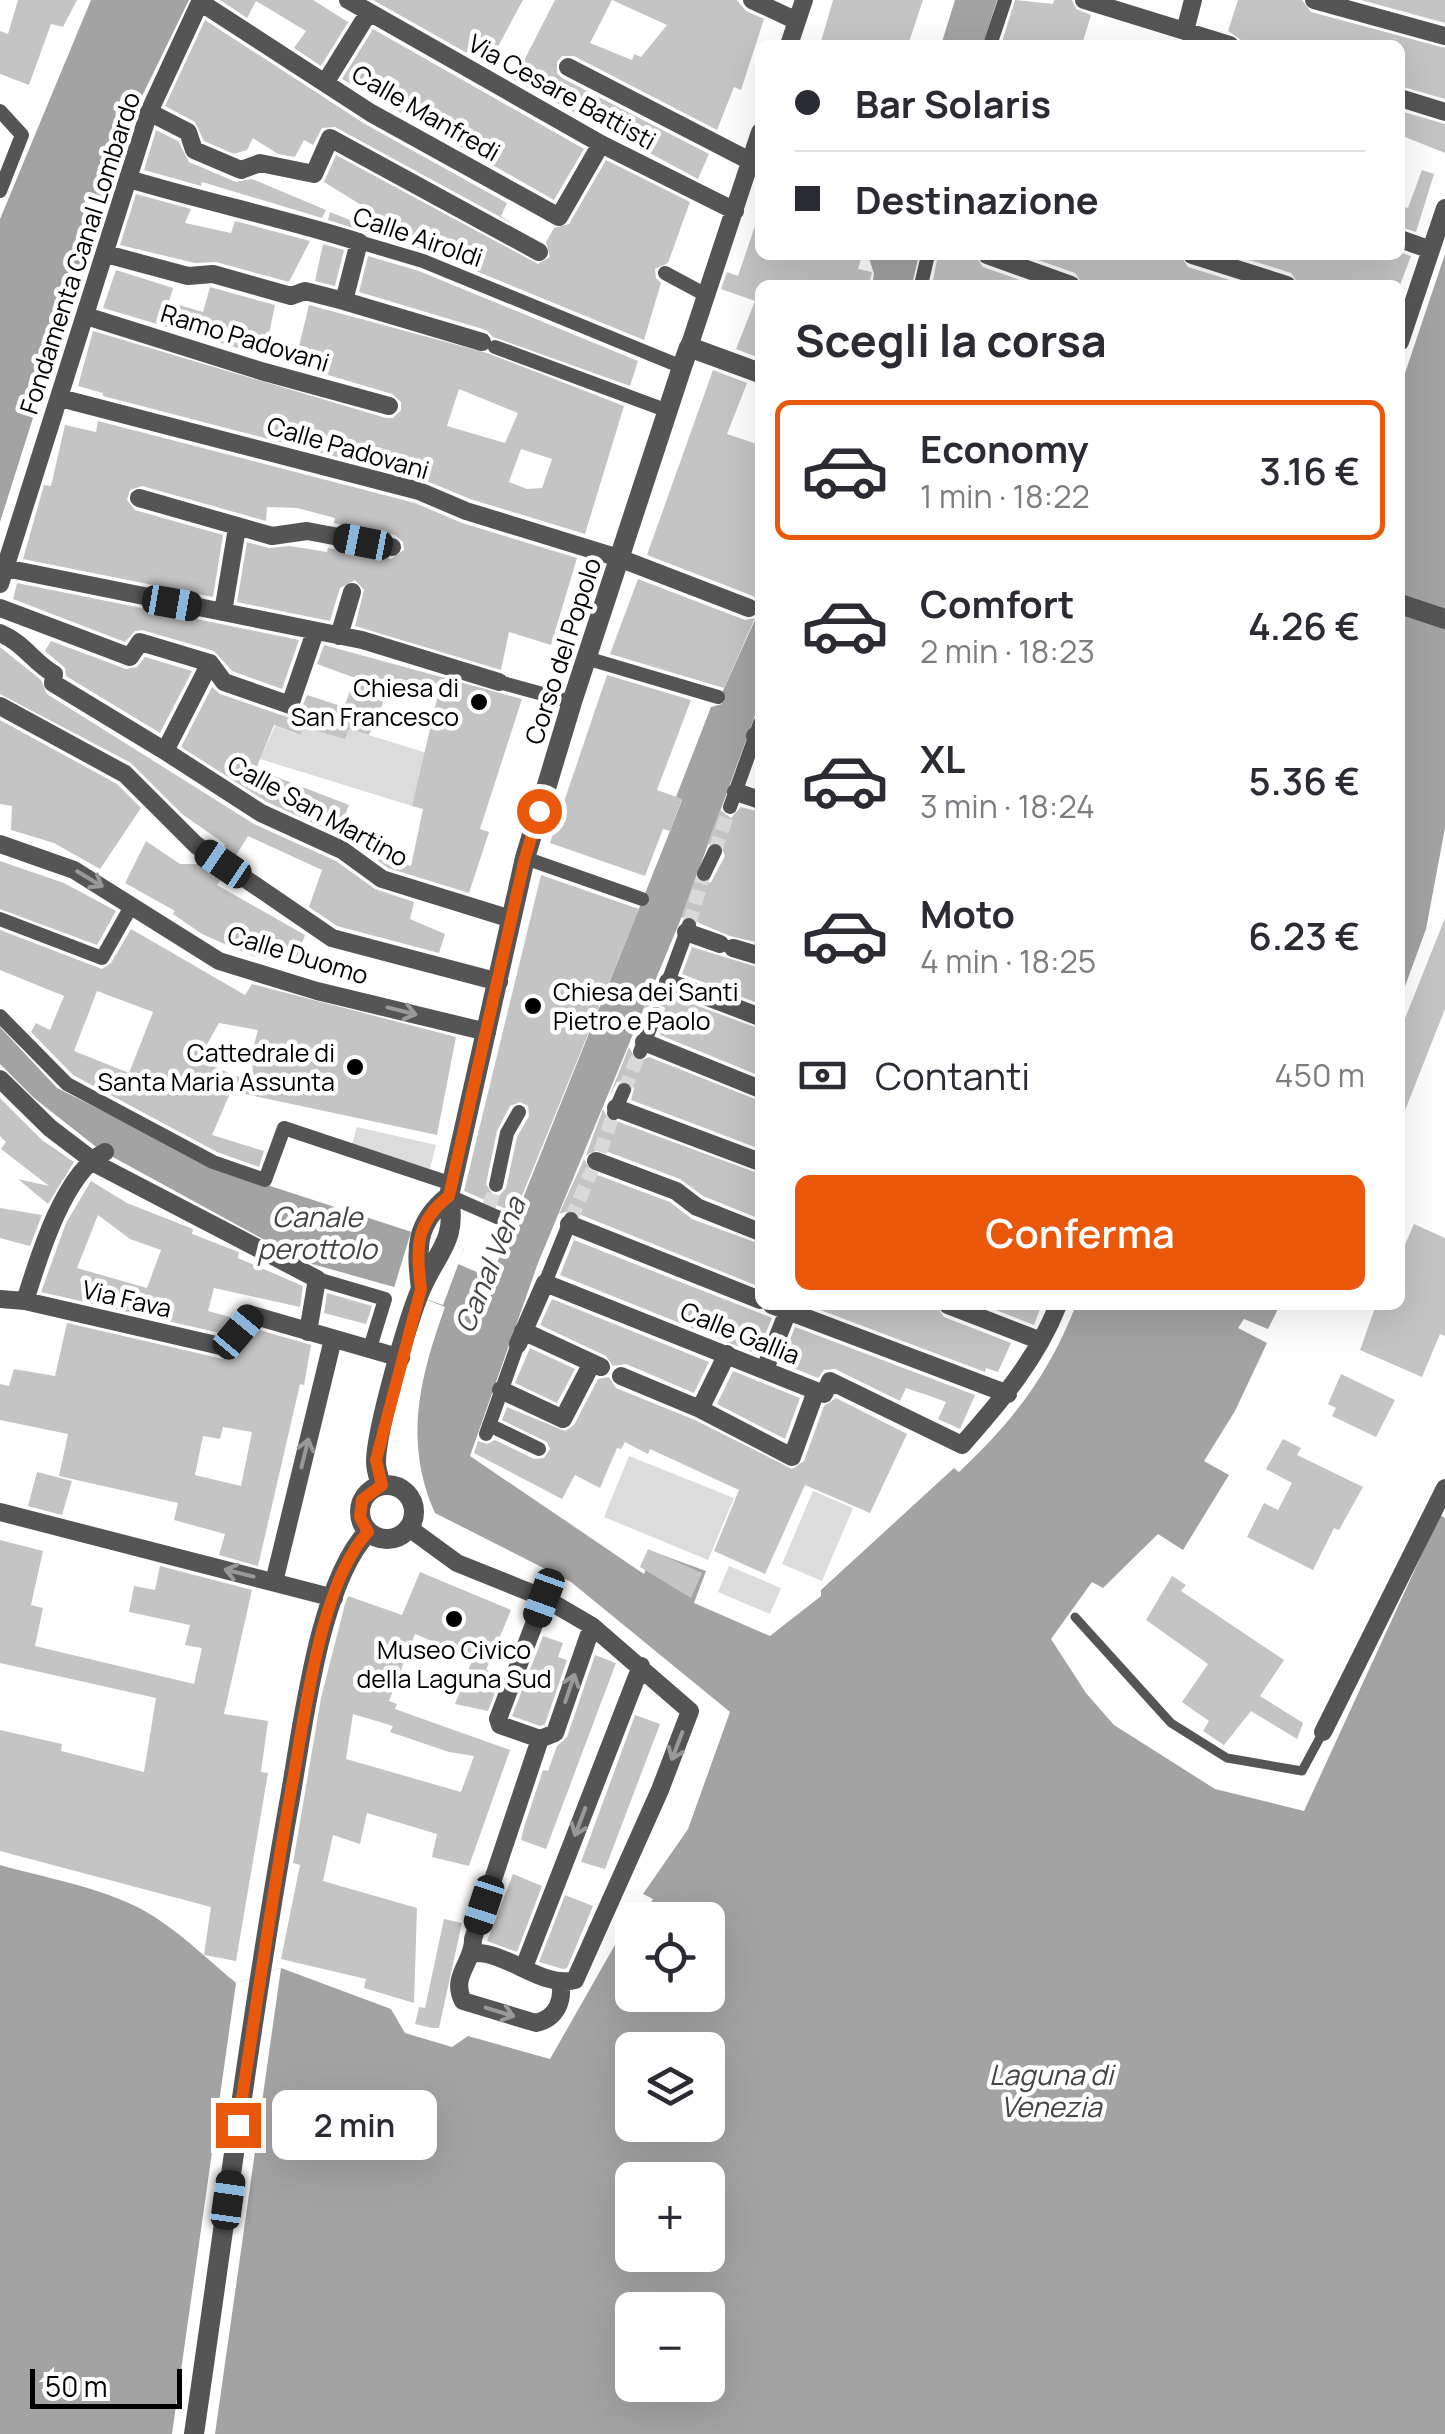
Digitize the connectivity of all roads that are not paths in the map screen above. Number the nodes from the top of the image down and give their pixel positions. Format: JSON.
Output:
{"nodes":[{"id":1,"x":348,"y":0,"type":"edge"},
{"id":2,"x":752,"y":0,"type":"edge"},
{"id":3,"x":804,"y":0,"type":"edge"},
{"id":4,"x":1005,"y":0,"type":"edge"},
{"id":5,"x":1084,"y":0,"type":"edge"},
{"id":6,"x":1193,"y":0,"type":"edge"},
{"id":7,"x":1314,"y":0,"type":"edge"},
{"id":8,"x":201,"y":1,"type":"edge"},
{"id":9,"x":368,"y":12,"type":"junction"},
{"id":10,"x":797,"y":21,"type":"junction"},
{"id":11,"x":1184,"y":31,"type":"junction"},
{"id":12,"x":1445,"y":36,"type":"edge"},
{"id":13,"x":791,"y":40,"type":"edge"},
{"id":14,"x":992,"y":40,"type":"edge"},
{"id":15,"x":1214,"y":40,"type":"edge"},
{"id":16,"x":568,"y":67,"type":"dead end"},
{"id":17,"x":325,"y":83,"type":"junction"},
{"id":18,"x":1405,"y":100,"type":"edge"},
{"id":19,"x":0,"y":112,"type":"edge"},
{"id":20,"x":148,"y":112,"type":"junction"},
{"id":21,"x":1445,"y":112,"type":"edge"},
{"id":22,"x":601,"y":144,"type":"junction"},
{"id":23,"x":755,"y":146,"type":"edge"},
{"id":24,"x":750,"y":161,"type":"junction"},
{"id":25,"x":129,"y":179,"type":"junction"},
{"id":26,"x":0,"y":191,"type":"edge"},
{"id":27,"x":1445,"y":208,"type":"edge"},
{"id":28,"x":734,"y":211,"type":"junction"},
{"id":29,"x":359,"y":242,"type":"junction"},
{"id":30,"x":1405,"y":242,"type":"edge"},
{"id":31,"x":1431,"y":250,"type":"junction"},
{"id":32,"x":539,"y":252,"type":"dead end"},
{"id":33,"x":106,"y":254,"type":"junction"},
{"id":34,"x":1001,"y":260,"type":"edge"},
{"id":35,"x":1208,"y":260,"type":"edge"},
{"id":36,"x":665,"y":273,"type":"dead end"},
{"id":37,"x":1057,"y":280,"type":"edge"},
{"id":38,"x":1271,"y":280,"type":"edge"},
{"id":39,"x":706,"y":295,"type":"junction"},
{"id":40,"x":344,"y":301,"type":"junction"},
{"id":41,"x":86,"y":316,"type":"junction"},
{"id":42,"x":1405,"y":319,"type":"edge"},
{"id":43,"x":488,"y":345,"type":"joint"},
{"id":44,"x":686,"y":357,"type":"junction"},
{"id":45,"x":755,"y":372,"type":"edge"},
{"id":46,"x":60,"y":398,"type":"junction"},
{"id":47,"x":389,"y":406,"type":"dead end"},
{"id":48,"x":668,"y":411,"type":"junction"},
{"id":49,"x":138,"y":498,"type":"dead end"},
{"id":50,"x":237,"y":528,"type":"junction"},
{"id":51,"x":392,"y":547,"type":"dead end"},
{"id":52,"x":619,"y":558,"type":"junction"},
{"id":53,"x":2,"y":576,"type":"edge"},
{"id":54,"x":352,"y":592,"type":"dead end"},
{"id":55,"x":1405,"y":606,"type":"edge"},
{"id":56,"x":0,"y":608,"type":"edge"},
{"id":57,"x":749,"y":608,"type":"dead end"},
{"id":58,"x":223,"y":612,"type":"junction"},
{"id":59,"x":1445,"y":619,"type":"edge"},
{"id":60,"x":0,"y":632,"type":"edge"},
{"id":61,"x":315,"y":632,"type":"junction"},
{"id":62,"x":339,"y":636,"type":"junction"},
{"id":63,"x":586,"y":658,"type":"junction"},
{"id":64,"x":210,"y":663,"type":"junction"},
{"id":65,"x":499,"y":682,"type":"joint"},
{"id":66,"x":718,"y":697,"type":"dead end"},
{"id":67,"x":572,"y":702,"type":"junction"},
{"id":68,"x":0,"y":706,"type":"edge"},
{"id":69,"x":755,"y":740,"type":"edge"},
{"id":70,"x":165,"y":751,"type":"junction"},
{"id":71,"x":733,"y":799,"type":"joint"},
{"id":72,"x":755,"y":800,"type":"edge"},
{"id":73,"x":0,"y":844,"type":"edge"},
{"id":74,"x":715,"y":851,"type":"tunnel mouth"},
{"id":75,"x":525,"y":858,"type":"junction"},
{"id":76,"x":704,"y":874,"type":"tunnel mouth"},
{"id":77,"x":642,"y":899,"type":"dead end"},
{"id":78,"x":132,"y":905,"type":"junction"},
{"id":79,"x":0,"y":919,"type":"edge"},
{"id":80,"x":511,"y":920,"type":"junction"},
{"id":81,"x":688,"y":928,"type":"joint"},
{"id":82,"x":755,"y":954,"type":"edge"},
{"id":83,"x":499,"y":982,"type":"junction"},
{"id":84,"x":666,"y":988,"type":"joint"},
{"id":85,"x":656,"y":1014,"type":"dead end"},
{"id":86,"x":755,"y":1015,"type":"edge"},
{"id":87,"x":0,"y":1016,"type":"edge"},
{"id":88,"x":487,"y":1032,"type":"junction"},
{"id":89,"x":642,"y":1047,"type":"joint"},
{"id":90,"x":0,"y":1079,"type":"edge"},
{"id":91,"x":755,"y":1087,"type":"edge"},
{"id":92,"x":618,"y":1104,"type":"dead end"},
{"id":93,"x":519,"y":1112,"type":"dead end"},
{"id":94,"x":98,"y":1156,"type":"junction"},
{"id":95,"x":755,"y":1160,"type":"edge"},
{"id":96,"x":596,"y":1161,"type":"dead end"},
{"id":97,"x":496,"y":1185,"type":"tunnel mouth"},
{"id":98,"x":450,"y":1190,"type":"junction"},
{"id":99,"x":570,"y":1221,"type":"joint"},
{"id":100,"x":511,"y":1223,"type":"dead end"},
{"id":101,"x":755,"y":1230,"type":"edge"},
{"id":102,"x":318,"y":1280,"type":"junction"},
{"id":103,"x":544,"y":1283,"type":"junction"},
{"id":104,"x":420,"y":1293,"type":"junction"},
{"id":105,"x":755,"y":1298,"type":"edge"},
{"id":106,"x":0,"y":1299,"type":"edge"},
{"id":107,"x":25,"y":1301,"type":"junction"},
{"id":108,"x":785,"y":1310,"type":"edge"},
{"id":109,"x":794,"y":1310,"type":"edge"},
{"id":110,"x":961,"y":1310,"type":"edge"},
{"id":111,"x":1056,"y":1310,"type":"edge"},
{"id":112,"x":308,"y":1332,"type":"junction"},
{"id":113,"x":520,"y":1338,"type":"junction"},
{"id":114,"x":333,"y":1339,"type":"junction"},
{"id":115,"x":1041,"y":1341,"type":"junction"},
{"id":116,"x":370,"y":1348,"type":"junction"},
{"id":117,"x":727,"y":1354,"type":"junction"},
{"id":118,"x":401,"y":1358,"type":"junction"},
{"id":119,"x":765,"y":1369,"type":"junction"},
{"id":120,"x":621,"y":1376,"type":"dead end"},
{"id":121,"x":501,"y":1390,"type":"junction"},
{"id":122,"x":816,"y":1391,"type":"junction"},
{"id":123,"x":1008,"y":1394,"type":"junction"},
{"id":124,"x":700,"y":1409,"type":"junction"},
{"id":125,"x":539,"y":1449,"type":"dead end"},
{"id":126,"x":382,"y":1485,"type":"junction"},
{"id":127,"x":1445,"y":1488,"type":"edge"},
{"id":128,"x":0,"y":1512,"type":"edge"},
{"id":129,"x":409,"y":1528,"type":"junction"},
{"id":130,"x":368,"y":1532,"type":"junction"},
{"id":131,"x":274,"y":1582,"type":"junction"},
{"id":132,"x":334,"y":1598,"type":"junction"},
{"id":133,"x":544,"y":1598,"type":"junction"},
{"id":134,"x":1075,"y":1617,"type":"dead end"},
{"id":135,"x":592,"y":1626,"type":"junction"},
{"id":136,"x":641,"y":1666,"type":"junction"},
{"id":137,"x":1323,"y":1732,"type":"joint"},
{"id":138,"x":540,"y":1739,"type":"junction"},
{"id":139,"x":474,"y":1954,"type":"junction"},
{"id":140,"x":524,"y":1967,"type":"junction"},
{"id":141,"x":560,"y":1981,"type":"junction"},
{"id":142,"x":194,"y":2434,"type":"edge"}],
"edges":[{"from":1,"to":9,"type":"street","name":"Via Cesare Battisti"},
{"from":2,"to":10,"type":"street"},
{"from":3,"to":10,"type":"street"},
{"from":4,"to":14,"type":"street"},
{"from":5,"to":11,"type":"street"},
{"from":6,"to":11,"type":"street"},
{"from":7,"to":12,"type":"street"},
{"from":8,"to":17,"type":"street","name":"Calle Manfredi"},
{"from":8,"to":20,"type":"street","name":"Fondamenta Canal Lombardo"},
{"from":9,"to":17,"type":"street"},
{"from":9,"to":22,"type":"street","name":"Via Cesare Battisti"},
{"from":10,"to":13,"type":"street"},
{"from":11,"to":15,"type":"street"},
{"from":16,"to":24,"type":"street"},
{"from":17,"to":22,"type":"street","name":"Calle Manfredi"},
{"from":18,"to":21,"type":"street"},
{"from":19,"to":26,"type":"street"},
{"from":20,"to":25,"type":"street","name":"Fondamenta Canal Lombardo"},
{"from":20,"to":32,"type":"street"},
{"from":22,"to":28,"type":"street","name":"Via Cesare Battisti"},
{"from":23,"to":24,"type":"street","name":"Corso del Popolo"},
{"from":24,"to":28,"type":"street","name":"Corso del Popolo"},
{"from":25,"to":29,"type":"street","name":"Calle Airoldi"},
{"from":25,"to":33,"type":"street","name":"Fondamenta Canal Lombardo"},
{"from":27,"to":31,"type":"street"},
{"from":28,"to":39,"type":"street","name":"Corso del Popolo"},
{"from":29,"to":40,"type":"street"},
{"from":29,"to":44,"type":"street","name":"Calle Airoldi"},
{"from":30,"to":31,"type":"street"},
{"from":31,"to":42,"type":"street"},
{"from":33,"to":40,"type":"street"},
{"from":33,"to":41,"type":"street","name":"Fondamenta Canal Lombardo"},
{"from":34,"to":37,"type":"street"},
{"from":35,"to":38,"type":"street"},
{"from":36,"to":39,"type":"street"},
{"from":39,"to":44,"type":"street","name":"Corso del Popolo"},
{"from":40,"to":43,"type":"street"},
{"from":41,"to":46,"type":"street","name":"Fondamenta Canal Lombardo"},
{"from":41,"to":47,"type":"street","name":"Ramo Padovani"},
{"from":43,"to":48,"type":"street"},
{"from":44,"to":45,"type":"street"},
{"from":44,"to":48,"type":"street","name":"Corso del Popolo"},
{"from":46,"to":52,"type":"street","name":"Calle Padovani"},
{"from":46,"to":53,"type":"street","name":"Fondamenta Canal Lombardo"},
{"from":48,"to":52,"type":"street","name":"Corso del Popolo"},
{"from":49,"to":50,"type":"street"},
{"from":50,"to":51,"type":"street"},
{"from":50,"to":58,"type":"street"},
{"from":52,"to":57,"type":"street","name":"Calle Padovani"},
{"from":52,"to":63,"type":"street","name":"Corso del Popolo"},
{"from":53,"to":58,"type":"street"},
{"from":54,"to":62,"type":"street"},
{"from":55,"to":59,"type":"street"},
{"from":56,"to":64,"type":"street"},
{"from":58,"to":61,"type":"street"},
{"from":60,"to":70,"type":"street","name":"Calle San Martino"},
{"from":61,"to":62,"type":"street"},
{"from":61,"to":64,"type":"street"},
{"from":62,"to":65,"type":"street"},
{"from":63,"to":66,"type":"street"},
{"from":63,"to":67,"type":"street","name":"Corso del Popolo"},
{"from":64,"to":70,"type":"street"},
{"from":65,"to":67,"type":"street"},
{"from":67,"to":75,"type":"street","name":"Corso del Popolo"},
{"from":68,"to":83,"type":"street"},
{"from":69,"to":71,"type":"street"},
{"from":70,"to":80,"type":"street","name":"Calle San Martino"},
{"from":71,"to":72,"type":"street"},
{"from":73,"to":78,"type":"street","name":"Calle Duomo","one_way":true},
{"from":74,"to":76,"type":"street"},
{"from":75,"to":77,"type":"street"},
{"from":75,"to":80,"type":"street","name":"Corso del Popolo"},
{"from":78,"to":79,"type":"street"},
{"from":78,"to":88,"type":"street","name":"Calle Duomo","one_way":true},
{"from":80,"to":83,"type":"street","name":"Corso del Popolo"},
{"from":81,"to":82,"type":"street"},
{"from":81,"to":84,"type":"street"},
{"from":83,"to":88,"type":"street","name":"Corso del Popolo"},
{"from":84,"to":86,"type":"street"},
{"from":85,"to":89,"type":"street"},
{"from":87,"to":98,"type":"street"},
{"from":88,"to":98,"type":"street","name":"Corso del Popolo"},
{"from":89,"to":91,"type":"street"},
{"from":90,"to":94,"type":"street"},
{"from":92,"to":95,"type":"street"},
{"from":93,"to":97,"type":"street"},
{"from":94,"to":102,"type":"street"},
{"from":94,"to":107,"type":"street"},
{"from":96,"to":101,"type":"street"},
{"from":98,"to":100,"type":"street"},
{"from":98,"to":104,"type":"street","name":"Corso del Popolo"},
{"from":98,"to":104,"type":"street","name":"Corso del Popolo"},
{"from":99,"to":103,"type":"street"},
{"from":99,"to":105,"type":"street"},
{"from":102,"to":112,"type":"street"},
{"from":102,"to":116,"type":"street"},
{"from":103,"to":113,"type":"street"},
{"from":103,"to":117,"type":"street","name":"Calle Gallia"},
{"from":104,"to":118,"type":"street","name":"Corso del Popolo"},
{"from":106,"to":107,"type":"street","name":"Via Fava"},
{"from":107,"to":112,"type":"street","name":"Via Fava"},
{"from":108,"to":119,"type":"street"},
{"from":109,"to":123,"type":"street"},
{"from":110,"to":115,"type":"street"},
{"from":111,"to":115,"type":"street"},
{"from":112,"to":114,"type":"street","name":"Via Fava"},
{"from":113,"to":121,"type":"street"},
{"from":113,"to":121,"type":"street"},
{"from":114,"to":116,"type":"street","name":"Via Fava"},
{"from":131,"to":114,"type":"street","one_way":true},
{"from":115,"to":123,"type":"street"},
{"from":116,"to":118,"type":"street","name":"Via Fava"},
{"from":117,"to":119,"type":"street","name":"Calle Gallia"},
{"from":117,"to":124,"type":"street"},
{"from":118,"to":126,"type":"street","name":"Corso del Popolo"},
{"from":119,"to":122,"type":"street","name":"Calle Gallia"},
{"from":120,"to":124,"type":"street"},
{"from":121,"to":125,"type":"street"},
{"from":122,"to":123,"type":"street","name":"Calle Gallia"},
{"from":122,"to":124,"type":"street"},
{"from":126,"to":129,"type":"street"},
{"from":126,"to":130,"type":"street"},
{"from":127,"to":137,"type":"street"},
{"from":131,"to":128,"type":"street","one_way":true},
{"from":129,"to":130,"type":"street"},
{"from":129,"to":133,"type":"street"},
{"from":130,"to":132,"type":"street"},
{"from":131,"to":132,"type":"street"},
{"from":132,"to":142,"type":"street"},
{"from":133,"to":135,"type":"street"},
{"from":133,"to":138,"type":"street"},
{"from":134,"to":137,"type":"lane"},
{"from":135,"to":136,"type":"street"},
{"from":138,"to":135,"type":"street","one_way":true},
{"from":136,"to":140,"type":"street","one_way":true},
{"from":136,"to":141,"type":"street","one_way":true},
{"from":138,"to":139,"type":"street"},
{"from":139,"to":140,"type":"street"},
{"from":139,"to":141,"type":"street","one_way":true},
{"from":140,"to":141,"type":"street"}]}
